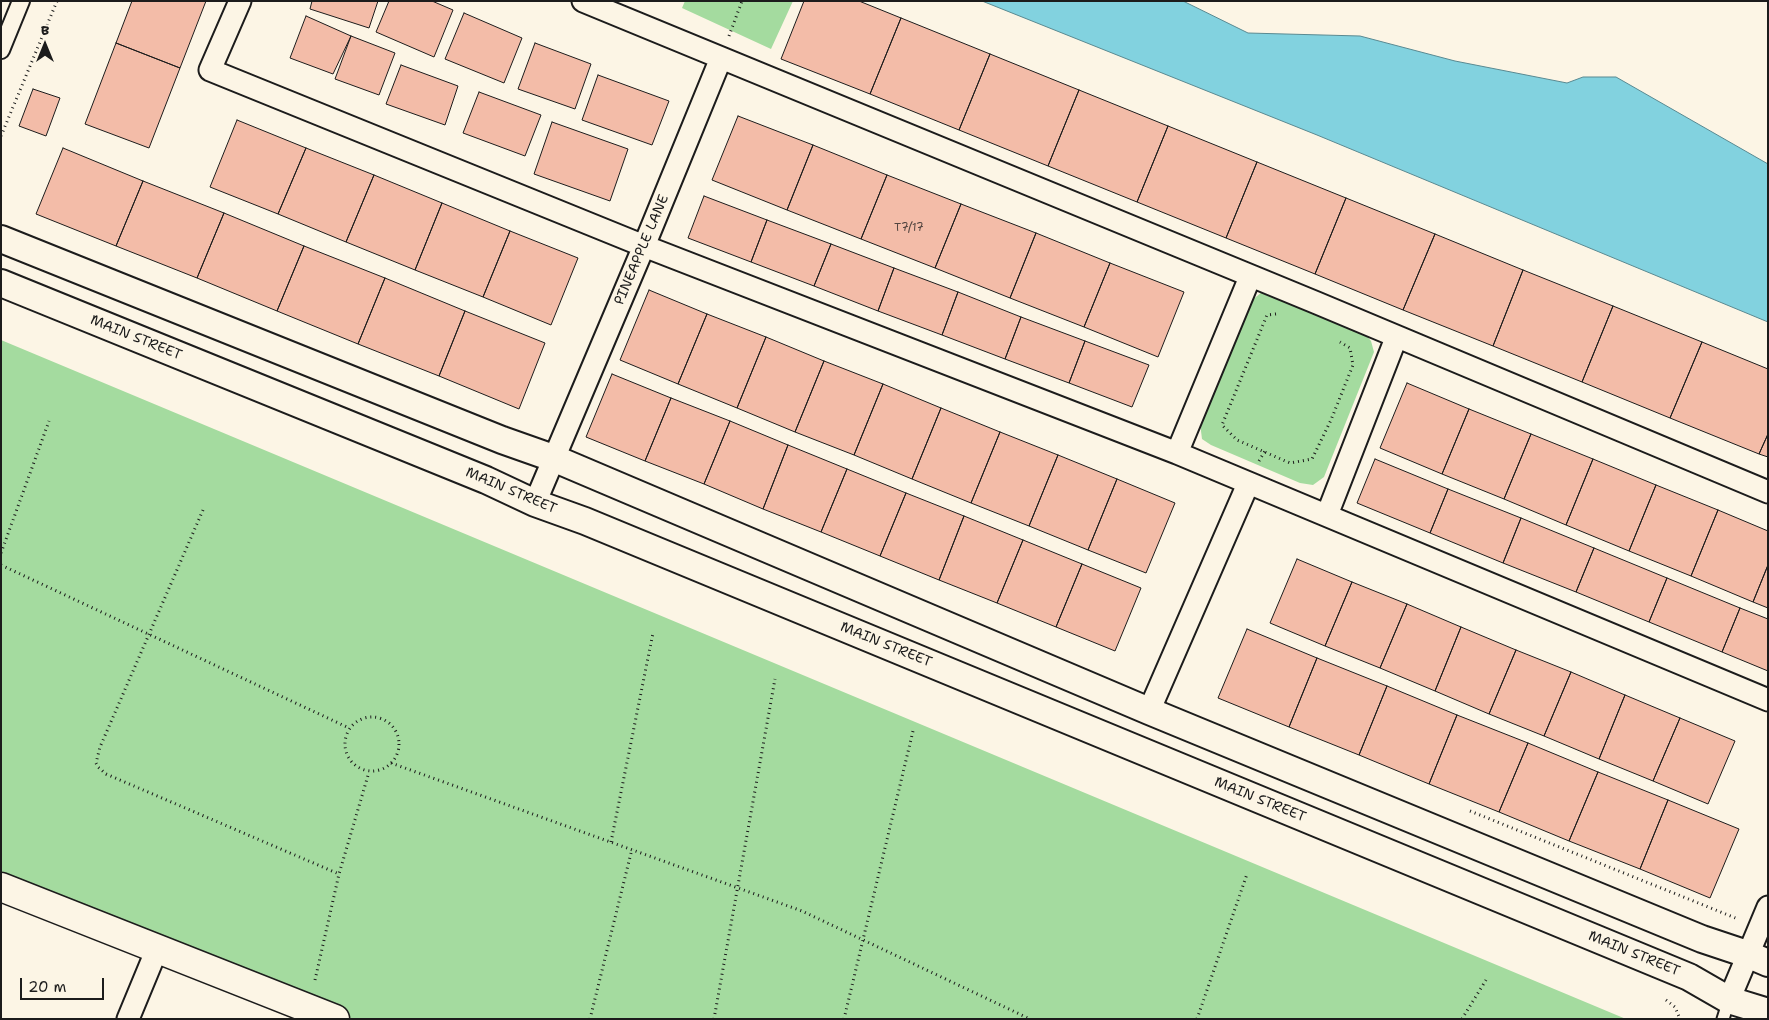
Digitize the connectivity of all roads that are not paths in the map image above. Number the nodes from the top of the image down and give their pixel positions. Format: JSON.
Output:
{"nodes":[{"id":1,"x":21,"y":1,"type":"edge"},
{"id":2,"x":240,"y":1,"type":"edge"},
{"id":3,"x":583,"y":1,"type":"edge"},
{"id":4,"x":1,"y":50,"type":"edge"},
{"id":5,"x":721,"y":58,"type":"junction"},
{"id":6,"x":1,"y":238,"type":"edge"},
{"id":7,"x":644,"y":246,"type":"junction"},
{"id":8,"x":1250,"y":276,"type":"junction"},
{"id":9,"x":1,"y":283,"type":"edge"},
{"id":10,"x":1396,"y":338,"type":"junction"},
{"id":11,"x":557,"y":449,"type":"junction"},
{"id":12,"x":1177,"y":454,"type":"junction"},
{"id":13,"x":1248,"y":484,"type":"junction"},
{"id":14,"x":1768,"y":492,"type":"edge"},
{"id":15,"x":535,"y":502,"type":"junction"},
{"id":16,"x":1326,"y":515,"type":"junction"},
{"id":17,"x":1768,"y":700,"type":"edge"},
{"id":18,"x":1149,"y":711,"type":"junction"},
{"id":19,"x":1,"y":888,"type":"edge"},
{"id":20,"x":1768,"y":907,"type":"edge"},
{"id":21,"x":157,"y":949,"type":"junction"},
{"id":22,"x":1758,"y":958,"type":"edge"},
{"id":23,"x":1726,"y":1009,"type":"edge"},
{"id":24,"x":1768,"y":1012,"type":"edge"},
{"id":25,"x":305,"y":1013,"type":"edge"},
{"id":26,"x":128,"y":1019,"type":"edge"},
{"id":27,"x":335,"y":1019,"type":"edge"}],
"edges":[{"from":1,"to":4,"type":"street"},
{"from":2,"to":7,"type":"street"},
{"from":3,"to":5,"type":"street"},
{"from":5,"to":7,"type":"street","name":"PINEAPPLE LANE"},
{"from":5,"to":8,"type":"street"},
{"from":6,"to":11,"type":"street"},
{"from":7,"to":11,"type":"street","name":"PINEAPPLE LANE"},
{"from":7,"to":12,"type":"street"},
{"from":8,"to":10,"type":"street"},
{"from":8,"to":12,"type":"street"},
{"from":9,"to":15,"type":"street","name":"MAIN STREET"},
{"from":10,"to":14,"type":"street"},
{"from":10,"to":16,"type":"street"},
{"from":11,"to":15,"type":"street","name":"PINEAPPLE LANE"},
{"from":11,"to":18,"type":"street"},
{"from":12,"to":13,"type":"street"},
{"from":13,"to":16,"type":"street"},
{"from":13,"to":18,"type":"street"},
{"from":15,"to":23,"type":"street","name":"MAIN STREET"},
{"from":16,"to":17,"type":"street"},
{"from":18,"to":22,"type":"street"},
{"from":19,"to":21,"type":"main road"},
{"from":20,"to":22,"type":"street"},
{"from":21,"to":25,"type":"main road"},
{"from":21,"to":26,"type":"street"},
{"from":22,"to":23,"type":"street"},
{"from":23,"to":24,"type":"street","name":"MAIN STREET"},
{"from":25,"to":27,"type":"main road"}]}
